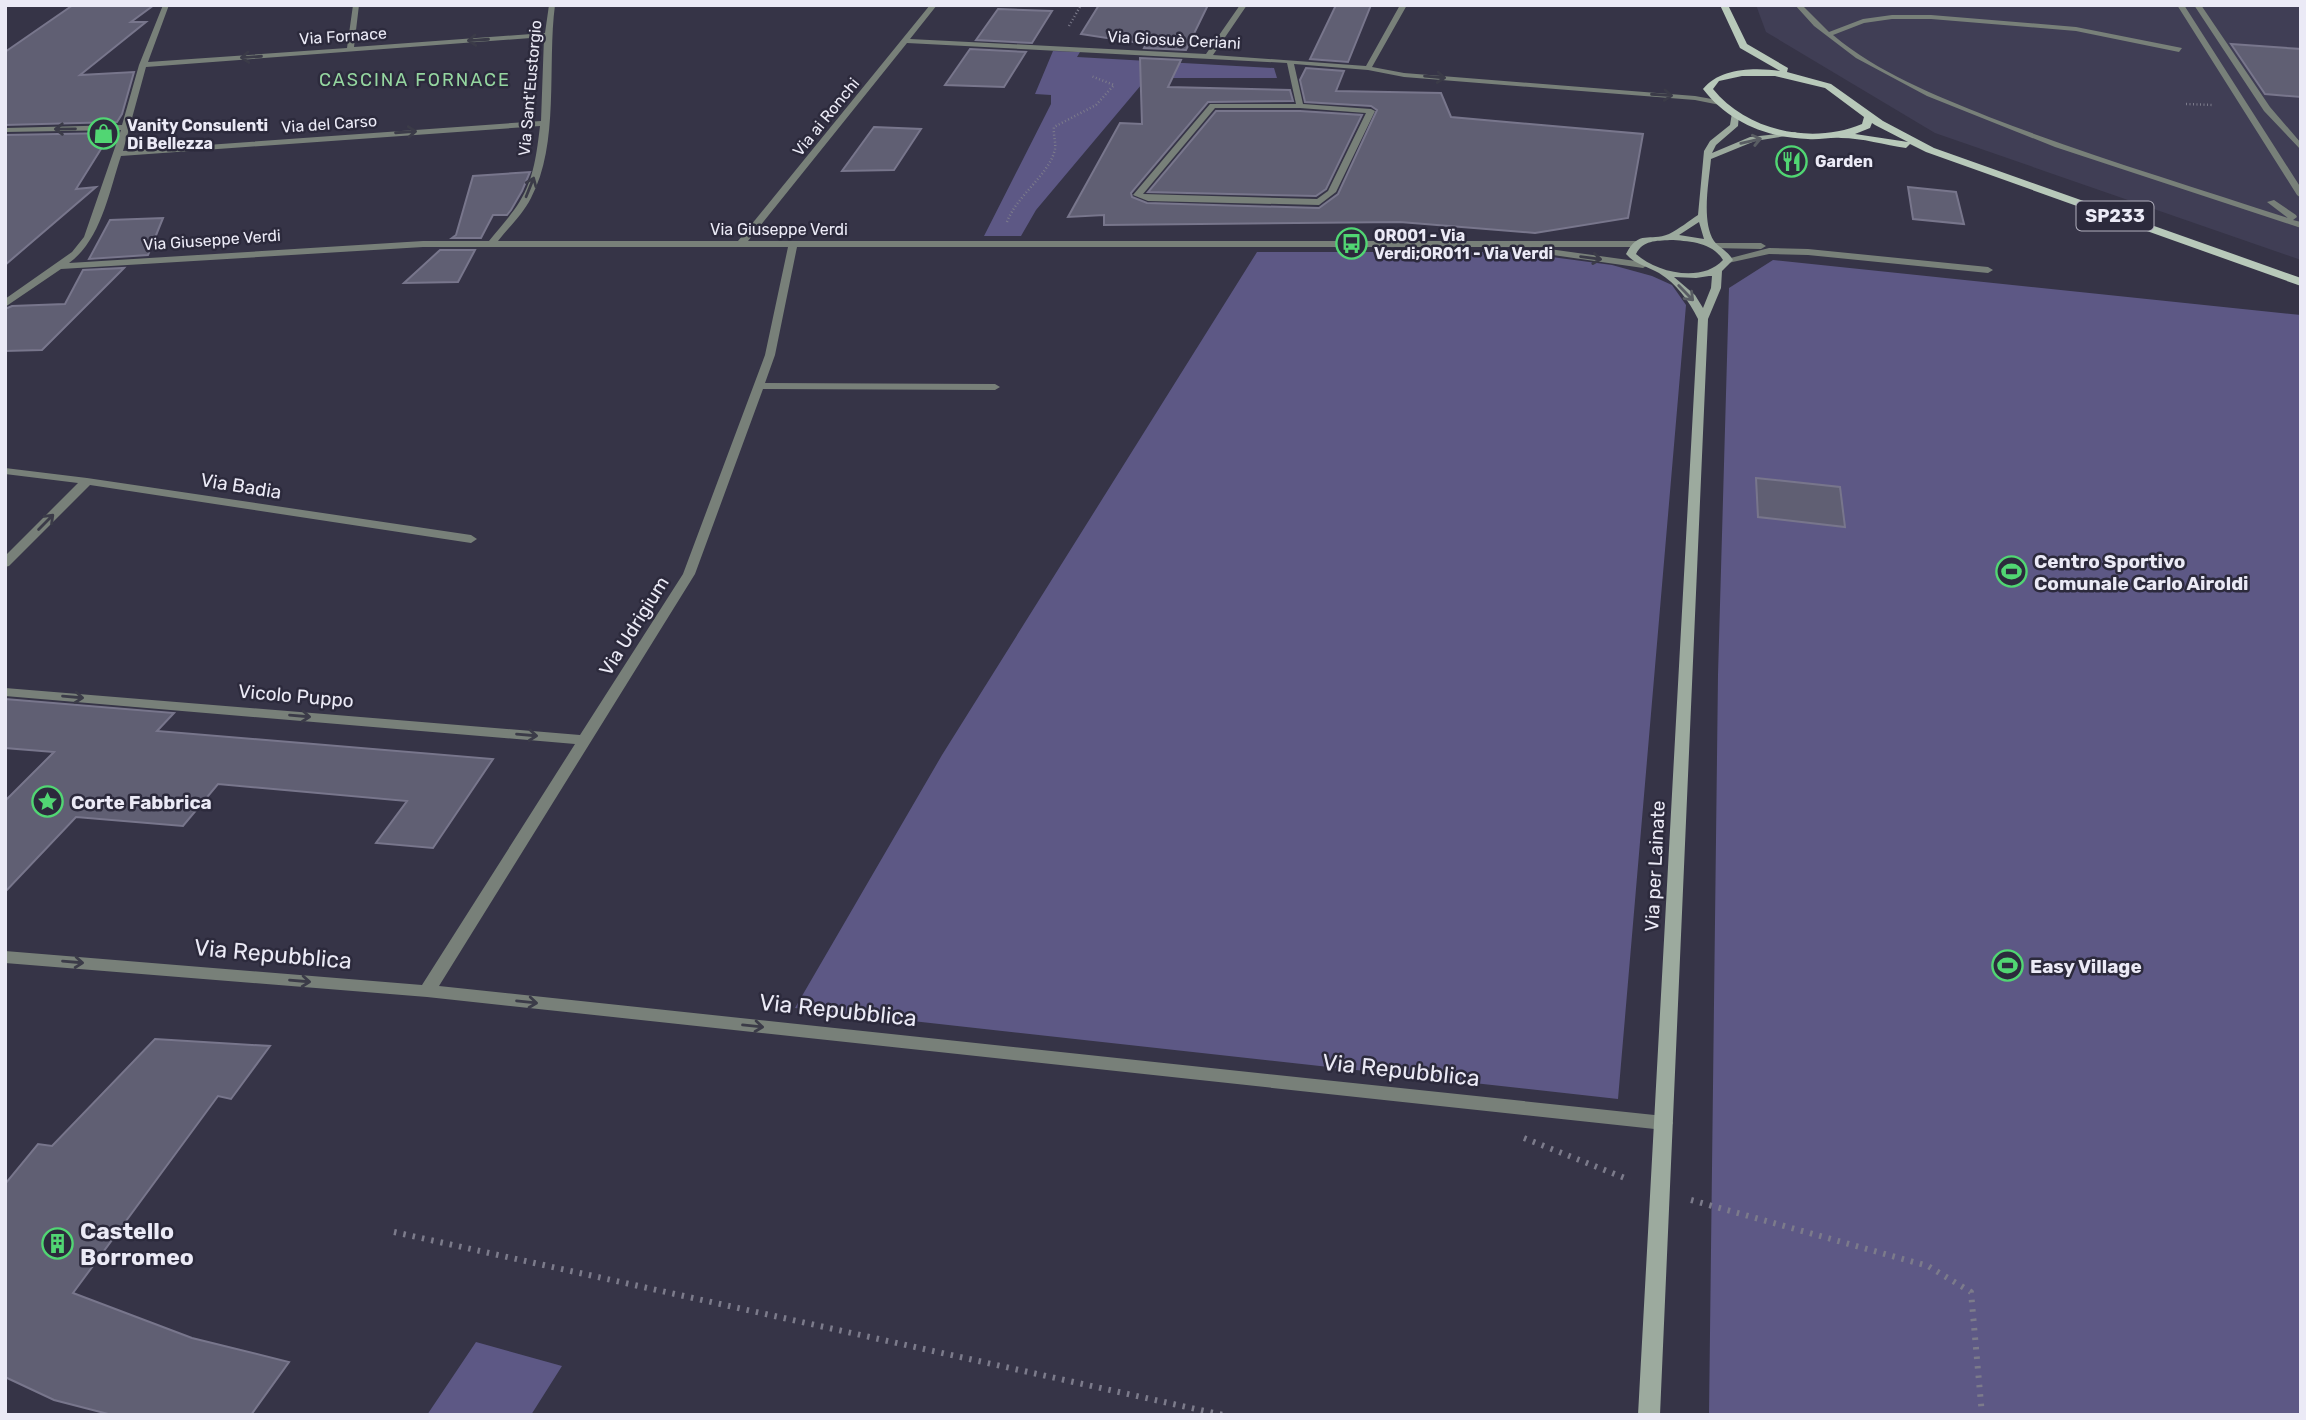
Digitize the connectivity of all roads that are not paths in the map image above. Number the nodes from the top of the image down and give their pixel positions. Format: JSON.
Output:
{"nodes":[{"id":1,"x":166,"y":5,"type":"edge"},
{"id":2,"x":356,"y":5,"type":"edge"},
{"id":3,"x":552,"y":5,"type":"edge"},
{"id":4,"x":934,"y":5,"type":"edge"},
{"id":5,"x":1244,"y":5,"type":"edge"},
{"id":6,"x":1404,"y":5,"type":"edge"},
{"id":7,"x":1724,"y":5,"type":"edge"},
{"id":8,"x":1798,"y":5,"type":"edge"},
{"id":9,"x":2180,"y":5,"type":"edge"},
{"id":10,"x":2197,"y":5,"type":"edge"},
{"id":11,"x":1829,"y":34,"type":"junction"},
{"id":12,"x":546,"y":35,"type":"junction"},
{"id":13,"x":906,"y":41,"type":"junction"},
{"id":14,"x":1743,"y":46,"type":"junction"},
{"id":15,"x":350,"y":49,"type":"junction"},
{"id":16,"x":2179,"y":50,"type":"dead end"},
{"id":17,"x":1209,"y":56,"type":"junction"},
{"id":18,"x":1290,"y":62,"type":"junction"},
{"id":19,"x":143,"y":65,"type":"junction"},
{"id":20,"x":1368,"y":68,"type":"junction"},
{"id":21,"x":1724,"y":76,"type":"junction"},
{"id":22,"x":1804,"y":78,"type":"junction"},
{"id":23,"x":1720,"y":103,"type":"junction"},
{"id":24,"x":1300,"y":106,"type":"junction"},
{"id":25,"x":1735,"y":115,"type":"junction"},
{"id":26,"x":1869,"y":116,"type":"junction"},
{"id":27,"x":543,"y":123,"type":"junction"},
{"id":28,"x":125,"y":127,"type":"junction"},
{"id":29,"x":5,"y":130,"type":"edge"},
{"id":30,"x":1795,"y":134,"type":"junction"},
{"id":31,"x":1837,"y":135,"type":"junction"},
{"id":32,"x":2301,"y":148,"type":"edge"},
{"id":33,"x":1930,"y":150,"type":"junction"},
{"id":34,"x":118,"y":154,"type":"junction"},
{"id":35,"x":1709,"y":157,"type":"junction"},
{"id":36,"x":2301,"y":195,"type":"edge"},
{"id":37,"x":2271,"y":202,"type":"dead end"},
{"id":38,"x":1702,"y":216,"type":"junction"},
{"id":39,"x":2301,"y":223,"type":"edge"},
{"id":40,"x":1670,"y":237,"type":"junction"},
{"id":41,"x":492,"y":243,"type":"junction"},
{"id":42,"x":1499,"y":244,"type":"junction"},
{"id":43,"x":1636,"y":244,"type":"junction"},
{"id":44,"x":740,"y":245,"type":"junction"},
{"id":45,"x":793,"y":245,"type":"junction"},
{"id":46,"x":1712,"y":245,"type":"junction"},
{"id":47,"x":1808,"y":252,"type":"junction"},
{"id":48,"x":1728,"y":260,"type":"junction"},
{"id":49,"x":1643,"y":265,"type":"junction"},
{"id":50,"x":61,"y":266,"type":"junction"},
{"id":51,"x":1988,"y":270,"type":"dead end"},
{"id":52,"x":1717,"y":271,"type":"junction"},
{"id":53,"x":1663,"y":272,"type":"junction"},
{"id":54,"x":2301,"y":282,"type":"edge"},
{"id":55,"x":5,"y":304,"type":"edge"},
{"id":56,"x":1703,"y":319,"type":"junction"},
{"id":57,"x":758,"y":386,"type":"junction"},
{"id":58,"x":995,"y":387,"type":"dead end"},
{"id":59,"x":5,"y":471,"type":"edge"},
{"id":60,"x":87,"y":481,"type":"junction"},
{"id":61,"x":471,"y":539,"type":"dead end"},
{"id":62,"x":5,"y":563,"type":"edge"},
{"id":63,"x":5,"y":692,"type":"edge"},
{"id":64,"x":584,"y":740,"type":"junction"},
{"id":65,"x":5,"y":957,"type":"edge"},
{"id":66,"x":427,"y":991,"type":"junction"},
{"id":67,"x":1664,"y":1123,"type":"junction"},
{"id":68,"x":1649,"y":1415,"type":"edge"}],
"edges":[{"from":1,"to":19,"type":"street"},
{"from":2,"to":15,"type":"street"},
{"from":3,"to":12,"type":"street","name":"Via Sant'Eustorgio"},
{"from":4,"to":13,"type":"street","name":"Via ai Ronchi"},
{"from":5,"to":17,"type":"street"},
{"from":6,"to":20,"type":"street"},
{"from":7,"to":14,"type":"main road"},
{"from":8,"to":11,"type":"street"},
{"from":9,"to":36,"type":"street"},
{"from":10,"to":32,"type":"street"},
{"from":11,"to":16,"type":"street"},
{"from":11,"to":39,"type":"street"},
{"from":12,"to":15,"type":"street","name":"Via Fornace","one_way":true},
{"from":12,"to":27,"type":"street","name":"Via Sant'Eustorgio"},
{"from":13,"to":17,"type":"street","name":"Via Giosuè Ceriani"},
{"from":13,"to":44,"type":"street","name":"Via ai Ronchi"},
{"from":14,"to":21,"type":"main road"},
{"from":14,"to":22,"type":"main road","number":"SP233"},
{"from":15,"to":19,"type":"street","name":"Via Fornace","one_way":true},
{"from":17,"to":18,"type":"street","name":"Via Giosuè Ceriani"},
{"from":18,"to":20,"type":"street","name":"Via Giosuè Ceriani"},
{"from":18,"to":24,"type":"street"},
{"from":19,"to":28,"type":"street"},
{"from":20,"to":23,"type":"street","name":"Via Giosuè Ceriani","one_way":true},
{"from":21,"to":22,"type":"main road","number":"SP233"},
{"from":21,"to":23,"type":"main road"},
{"from":22,"to":26,"type":"main road","number":"SP233"},
{"from":23,"to":25,"type":"main road","number":"SP233"},
{"from":24,"to":24,"type":"street"},
{"from":25,"to":30,"type":"main road","number":"SP233"},
{"from":25,"to":35,"type":"street"},
{"from":26,"to":31,"type":"main road","number":"SP233"},
{"from":26,"to":33,"type":"main road","number":"SP233"},
{"from":34,"to":27,"type":"street","name":"Via del Carso","one_way":true},
{"from":41,"to":27,"type":"street","name":"Via Sant'Eustorgio","one_way":true},
{"from":28,"to":29,"type":"street","one_way":true},
{"from":28,"to":34,"type":"street"},
{"from":30,"to":31,"type":"main road","number":"SP233"},
{"from":35,"to":30,"type":"street","one_way":true},
{"from":31,"to":33,"type":"main road","number":"SP233"},
{"from":33,"to":54,"type":"main road","number":"SP233"},
{"from":34,"to":50,"type":"street"},
{"from":35,"to":38,"type":"street"},
{"from":37,"to":39,"type":"street"},
{"from":38,"to":40,"type":"street"},
{"from":38,"to":46,"type":"street"},
{"from":40,"to":43,"type":"street"},
{"from":40,"to":46,"type":"street"},
{"from":41,"to":44,"type":"street","name":"Via Giuseppe Verdi"},
{"from":41,"to":50,"type":"street","name":"Via Giuseppe Verdi"},
{"from":42,"to":43,"type":"street","name":"Via Giuseppe Verdi"},
{"from":42,"to":45,"type":"street","name":"Via Giuseppe Verdi"},
{"from":42,"to":49,"type":"street","name":"Via Giuseppe Verdi","one_way":true},
{"from":43,"to":49,"type":"street"},
{"from":44,"to":45,"type":"street","name":"Via Giuseppe Verdi"},
{"from":45,"to":57,"type":"street","name":"Via Udrigium"},
{"from":46,"to":47,"type":"street"},
{"from":46,"to":48,"type":"street"},
{"from":47,"to":48,"type":"street"},
{"from":47,"to":51,"type":"street"},
{"from":48,"to":52,"type":"street"},
{"from":49,"to":53,"type":"street"},
{"from":50,"to":55,"type":"street"},
{"from":52,"to":53,"type":"street"},
{"from":52,"to":56,"type":"street","name":"Via per Lainate"},
{"from":53,"to":56,"type":"street","one_way":true},
{"from":56,"to":67,"type":"street","name":"Via per Lainate"},
{"from":57,"to":58,"type":"street"},
{"from":57,"to":64,"type":"street","name":"Via Udrigium"},
{"from":59,"to":60,"type":"street","name":"Via Badia"},
{"from":60,"to":61,"type":"street","name":"Via Badia"},
{"from":62,"to":60,"type":"street","one_way":true},
{"from":63,"to":64,"type":"street","name":"Vicolo Puppo","one_way":true},
{"from":64,"to":66,"type":"street","name":"Via Udrigium"},
{"from":65,"to":66,"type":"street","name":"Via Repubblica","one_way":true},
{"from":66,"to":67,"type":"street","name":"Via Repubblica","one_way":true},
{"from":67,"to":68,"type":"street","name":"Via per Lainate"}]}
